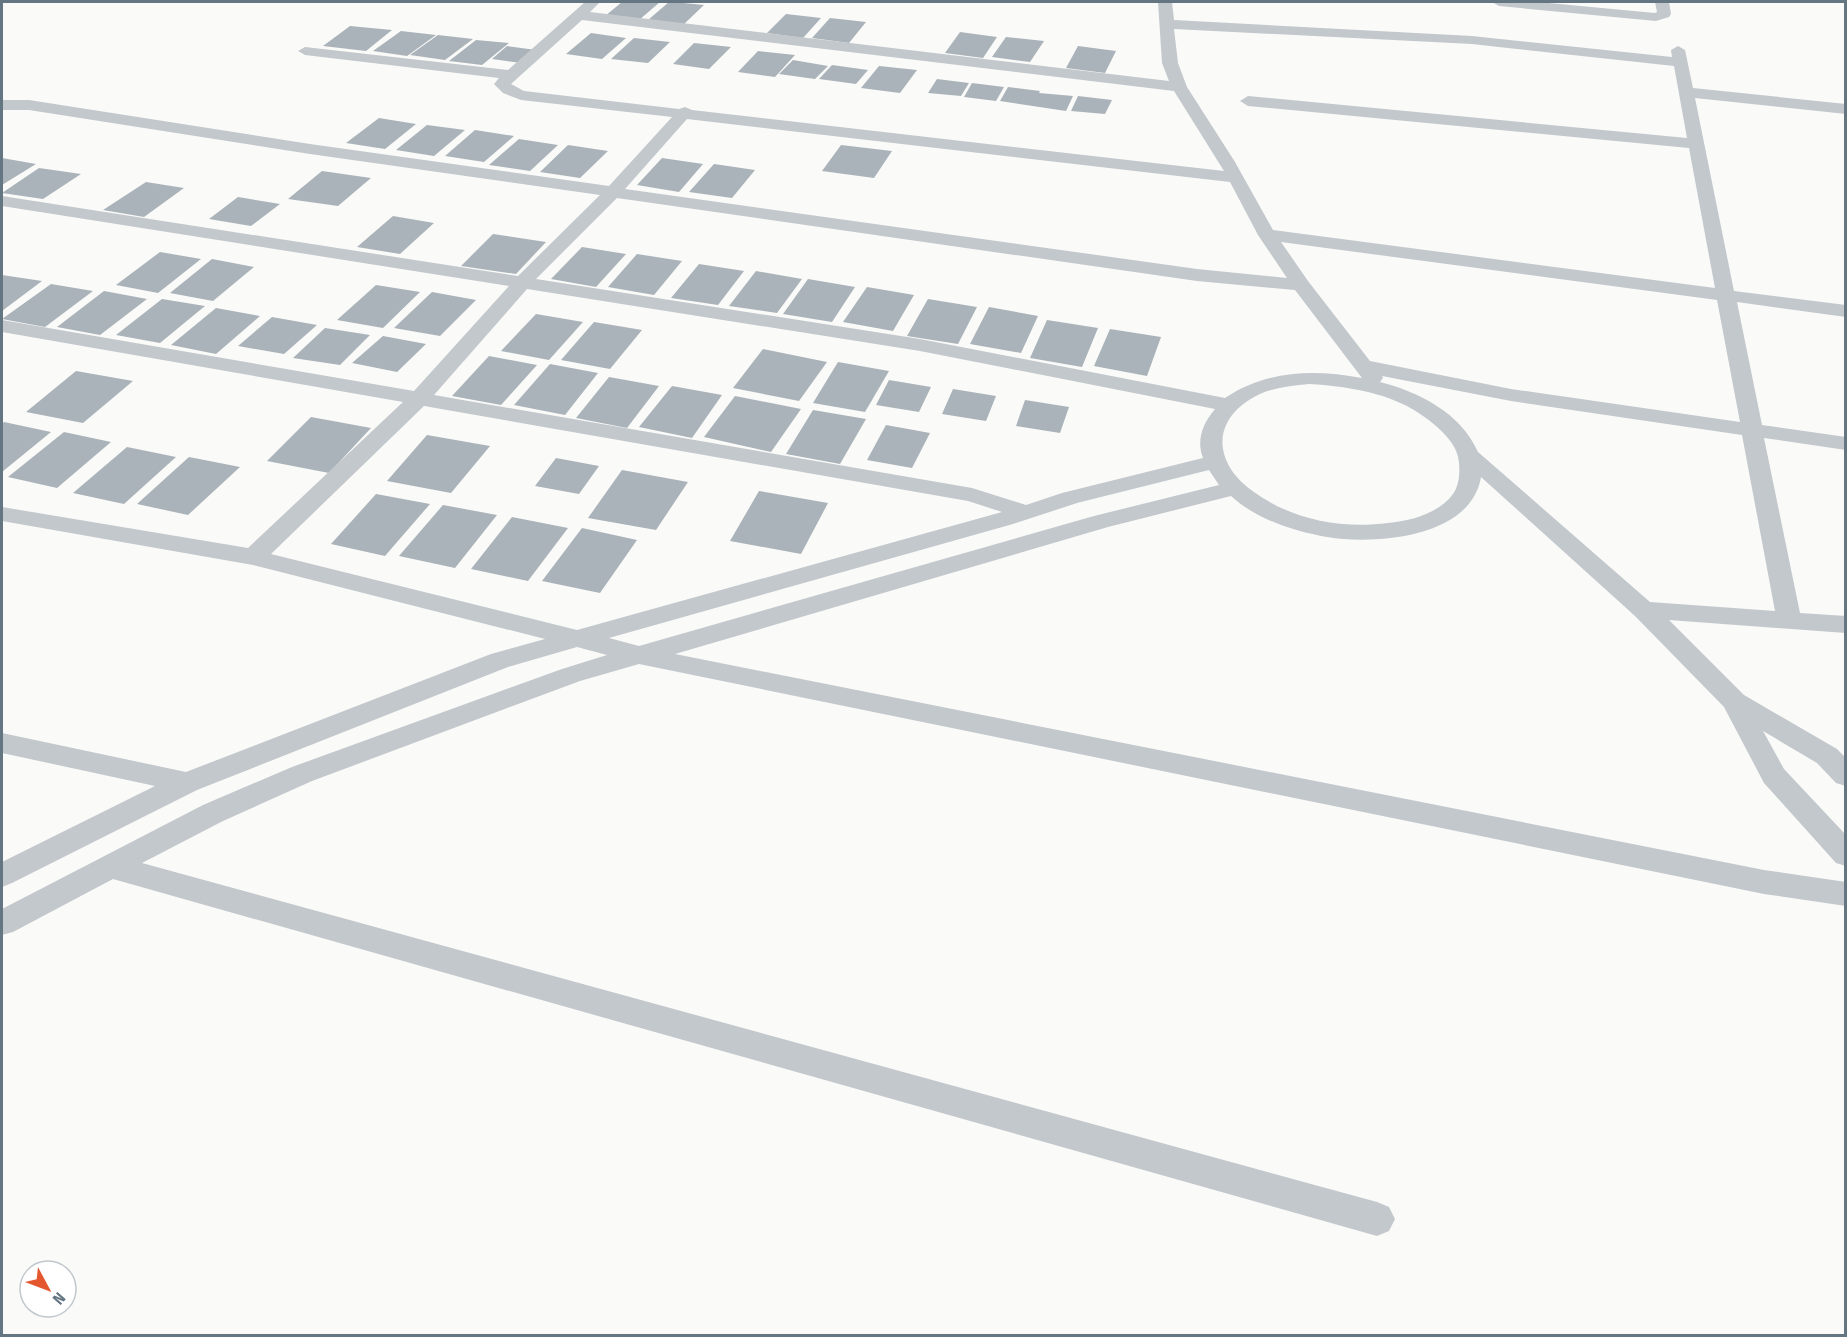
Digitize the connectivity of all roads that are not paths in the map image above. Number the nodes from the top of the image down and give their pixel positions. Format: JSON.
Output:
{"nodes":[{"id":1,"x":593,"y":2,"type":"edge"},
{"id":2,"x":1165,"y":2,"type":"edge"},
{"id":3,"x":1499,"y":2,"type":"edge"},
{"id":4,"x":1662,"y":2,"type":"edge"},
{"id":5,"x":579,"y":15,"type":"junction"},
{"id":6,"x":1167,"y":24,"type":"junction"},
{"id":7,"x":305,"y":51,"type":"dead end"},
{"id":8,"x":510,"y":75,"type":"junction"},
{"id":9,"x":1179,"y":87,"type":"junction"},
{"id":10,"x":1686,"y":92,"type":"junction"},
{"id":11,"x":1248,"y":101,"type":"dead end"},
{"id":12,"x":2,"y":105,"type":"edge"},
{"id":13,"x":1845,"y":108,"type":"edge"},
{"id":14,"x":686,"y":112,"type":"junction"},
{"id":15,"x":1696,"y":144,"type":"junction"},
{"id":16,"x":1236,"y":178,"type":"junction"},
{"id":17,"x":614,"y":191,"type":"junction"},
{"id":18,"x":2,"y":201,"type":"edge"},
{"id":19,"x":1267,"y":235,"type":"junction"},
{"id":20,"x":521,"y":284,"type":"junction"},
{"id":21,"x":1301,"y":285,"type":"junction"},
{"id":22,"x":1727,"y":296,"type":"junction"},
{"id":23,"x":1845,"y":311,"type":"edge"},
{"id":24,"x":2,"y":326,"type":"edge"},
{"id":25,"x":1364,"y":366,"type":"junction"},
{"id":26,"x":1379,"y":387,"type":"junction"},
{"id":27,"x":419,"y":399,"type":"junction"},
{"id":28,"x":1228,"y":405,"type":"junction"},
{"id":29,"x":1753,"y":430,"type":"junction"},
{"id":30,"x":1845,"y":444,"type":"edge"},
{"id":31,"x":1470,"y":456,"type":"junction"},
{"id":32,"x":1215,"y":462,"type":"junction"},
{"id":33,"x":1234,"y":488,"type":"junction"},
{"id":34,"x":1025,"y":512,"type":"junction"},
{"id":35,"x":2,"y":514,"type":"edge"},
{"id":36,"x":253,"y":557,"type":"junction"},
{"id":37,"x":1644,"y":610,"type":"junction"},
{"id":38,"x":1789,"y":621,"type":"junction"},
{"id":39,"x":1845,"y":625,"type":"edge"},
{"id":40,"x":580,"y":639,"type":"junction"},
{"id":41,"x":638,"y":655,"type":"junction"},
{"id":42,"x":1735,"y":702,"type":"junction"},
{"id":43,"x":2,"y":743,"type":"edge"},
{"id":44,"x":1845,"y":776,"type":"edge"},
{"id":45,"x":187,"y":783,"type":"junction"},
{"id":46,"x":1845,"y":855,"type":"edge"},
{"id":47,"x":109,"y":866,"type":"junction"},
{"id":48,"x":2,"y":875,"type":"edge"},
{"id":49,"x":1845,"y":894,"type":"edge"},
{"id":50,"x":2,"y":923,"type":"edge"},
{"id":51,"x":1377,"y":1219,"type":"dead end"}],
"edges":[{"from":1,"to":5,"type":"lane"},
{"from":2,"to":6,"type":"lane"},
{"from":3,"to":4,"type":"lane"},
{"from":5,"to":8,"type":"lane"},
{"from":5,"to":9,"type":"lane"},
{"from":6,"to":9,"type":"lane"},
{"from":6,"to":10,"type":"lane"},
{"from":7,"to":8,"type":"lane"},
{"from":8,"to":14,"type":"lane"},
{"from":9,"to":16,"type":"lane"},
{"from":10,"to":13,"type":"lane"},
{"from":10,"to":15,"type":"lane"},
{"from":11,"to":15,"type":"lane"},
{"from":12,"to":17,"type":"lane"},
{"from":14,"to":16,"type":"lane"},
{"from":14,"to":17,"type":"lane"},
{"from":15,"to":22,"type":"lane"},
{"from":16,"to":19,"type":"lane"},
{"from":17,"to":20,"type":"lane"},
{"from":17,"to":21,"type":"lane"},
{"from":18,"to":20,"type":"lane"},
{"from":19,"to":21,"type":"lane"},
{"from":19,"to":22,"type":"lane"},
{"from":20,"to":27,"type":"lane"},
{"from":20,"to":28,"type":"lane"},
{"from":21,"to":25,"type":"lane"},
{"from":22,"to":23,"type":"lane"},
{"from":22,"to":29,"type":"lane"},
{"from":24,"to":27,"type":"lane"},
{"from":25,"to":26,"type":"lane"},
{"from":25,"to":29,"type":"lane"},
{"from":26,"to":28,"type":"lane"},
{"from":26,"to":31,"type":"lane"},
{"from":27,"to":34,"type":"lane"},
{"from":27,"to":36,"type":"lane"},
{"from":28,"to":32,"type":"lane"},
{"from":29,"to":30,"type":"lane"},
{"from":29,"to":38,"type":"lane"},
{"from":31,"to":33,"type":"lane"},
{"from":31,"to":37,"type":"lane"},
{"from":32,"to":33,"type":"lane"},
{"from":32,"to":34,"type":"lane"},
{"from":33,"to":41,"type":"lane"},
{"from":34,"to":40,"type":"lane"},
{"from":35,"to":36,"type":"lane"},
{"from":36,"to":40,"type":"lane"},
{"from":37,"to":38,"type":"lane"},
{"from":37,"to":42,"type":"lane"},
{"from":38,"to":39,"type":"lane"},
{"from":40,"to":41,"type":"lane"},
{"from":40,"to":45,"type":"lane"},
{"from":41,"to":47,"type":"lane"},
{"from":41,"to":49,"type":"lane"},
{"from":42,"to":44,"type":"lane"},
{"from":42,"to":46,"type":"lane"},
{"from":43,"to":45,"type":"lane"},
{"from":45,"to":48,"type":"lane"},
{"from":47,"to":50,"type":"lane"},
{"from":47,"to":51,"type":"lane"}]}
